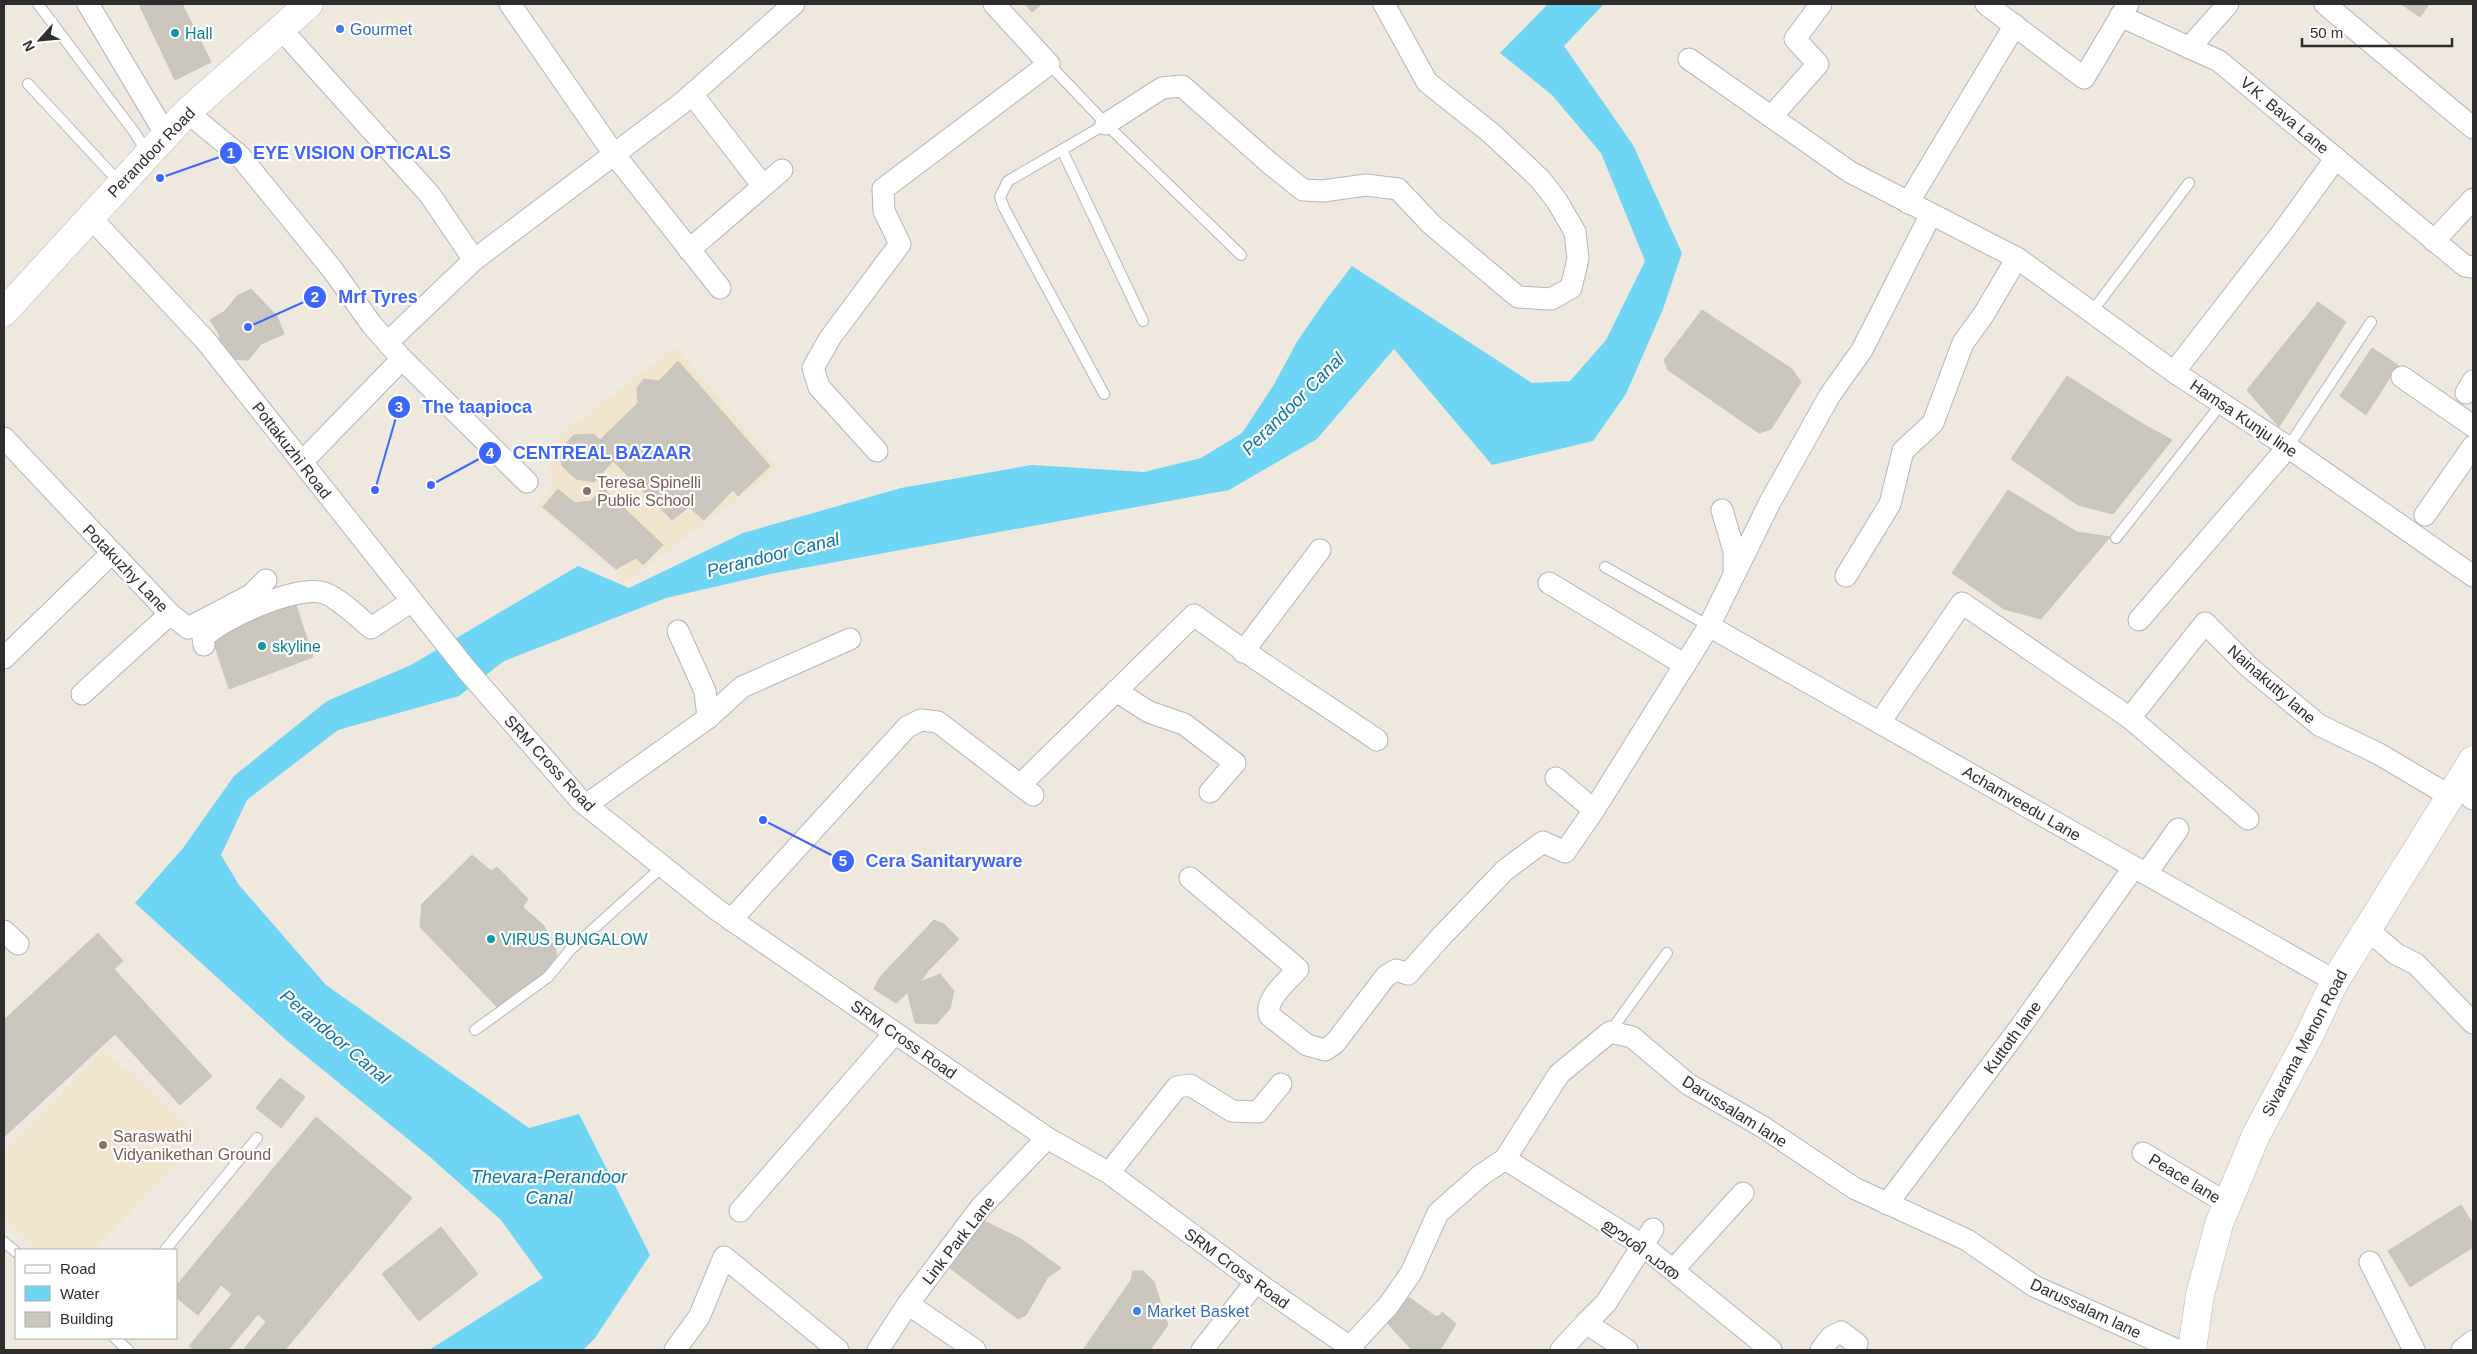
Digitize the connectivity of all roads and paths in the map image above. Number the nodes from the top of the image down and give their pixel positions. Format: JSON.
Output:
{"nodes":[{"id":1,"x":38,"y":4,"type":"edge"},
{"id":2,"x":88,"y":4,"type":"edge"},
{"id":3,"x":309,"y":4,"type":"edge"},
{"id":4,"x":510,"y":4,"type":"edge"},
{"id":5,"x":794,"y":4,"type":"edge"},
{"id":6,"x":994,"y":4,"type":"edge"},
{"id":7,"x":1384,"y":4,"type":"edge"},
{"id":8,"x":1821,"y":4,"type":"edge"},
{"id":9,"x":1986,"y":4,"type":"edge"},
{"id":10,"x":2228,"y":4,"type":"edge"},
{"id":11,"x":2324,"y":4,"type":"edge"},
{"id":12,"x":2124,"y":10,"type":"edge"},
{"id":13,"x":2015,"y":25,"type":"junction"},
{"id":14,"x":281,"y":29,"type":"junction"},
{"id":15,"x":2189,"y":48,"type":"junction"},
{"id":16,"x":1690,"y":59,"type":"dead end"},
{"id":17,"x":1049,"y":64,"type":"junction"},
{"id":18,"x":28,"y":84,"type":"dead end"},
{"id":19,"x":692,"y":94,"type":"junction"},
{"id":20,"x":187,"y":112,"type":"junction"},
{"id":21,"x":1771,"y":116,"type":"junction"},
{"id":22,"x":1106,"y":124,"type":"junction"},
{"id":23,"x":2473,"y":128,"type":"edge"},
{"id":24,"x":157,"y":145,"type":"junction"},
{"id":25,"x":1062,"y":150,"type":"junction"},
{"id":26,"x":614,"y":154,"type":"junction"},
{"id":27,"x":2336,"y":158,"type":"junction"},
{"id":28,"x":782,"y":170,"type":"dead end"},
{"id":29,"x":120,"y":183,"type":"junction"},
{"id":30,"x":2189,"y":183,"type":"dead end"},
{"id":31,"x":763,"y":186,"type":"junction"},
{"id":32,"x":2473,"y":199,"type":"edge"},
{"id":33,"x":1908,"y":203,"type":"junction"},
{"id":34,"x":1931,"y":214,"type":"junction"},
{"id":35,"x":90,"y":218,"type":"junction"},
{"id":36,"x":2434,"y":240,"type":"junction"},
{"id":37,"x":689,"y":250,"type":"junction"},
{"id":38,"x":1241,"y":255,"type":"dead end"},
{"id":39,"x":2017,"y":258,"type":"junction"},
{"id":40,"x":474,"y":260,"type":"junction"},
{"id":41,"x":2473,"y":267,"type":"edge"},
{"id":42,"x":720,"y":288,"type":"dead end"},
{"id":43,"x":4,"y":312,"type":"edge"},
{"id":44,"x":2091,"y":313,"type":"junction"},
{"id":45,"x":1143,"y":321,"type":"dead end"},
{"id":46,"x":2370,"y":322,"type":"dead end"},
{"id":47,"x":388,"y":342,"type":"junction"},
{"id":48,"x":402,"y":359,"type":"junction"},
{"id":49,"x":2174,"y":372,"type":"junction"},
{"id":50,"x":2402,"y":377,"type":"dead end"},
{"id":51,"x":1104,"y":394,"type":"dead end"},
{"id":52,"x":2222,"y":403,"type":"junction"},
{"id":53,"x":2473,"y":426,"type":"edge"},
{"id":54,"x":4,"y":438,"type":"edge"},
{"id":55,"x":2473,"y":446,"type":"edge"},
{"id":56,"x":2288,"y":447,"type":"junction"},
{"id":57,"x":877,"y":451,"type":"dead end"},
{"id":58,"x":302,"y":462,"type":"junction"},
{"id":59,"x":527,"y":482,"type":"dead end"},
{"id":60,"x":1722,"y":510,"type":"dead end"},
{"id":61,"x":2425,"y":515,"type":"dead end"},
{"id":62,"x":2116,"y":538,"type":"dead end"},
{"id":63,"x":1320,"y":550,"type":"dead end"},
{"id":64,"x":112,"y":553,"type":"junction"},
{"id":65,"x":1605,"y":567,"type":"dead end"},
{"id":66,"x":1734,"y":576,"type":"junction"},
{"id":67,"x":1846,"y":576,"type":"dead end"},
{"id":68,"x":2473,"y":576,"type":"edge"},
{"id":69,"x":266,"y":580,"type":"dead end"},
{"id":70,"x":1549,"y":583,"type":"dead end"},
{"id":71,"x":412,"y":602,"type":"junction"},
{"id":72,"x":170,"y":614,"type":"junction"},
{"id":73,"x":2139,"y":620,"type":"dead end"},
{"id":74,"x":1709,"y":626,"type":"junction"},
{"id":75,"x":678,"y":631,"type":"dead end"},
{"id":76,"x":850,"y":639,"type":"dead end"},
{"id":77,"x":204,"y":645,"type":"dead end"},
{"id":78,"x":1243,"y":652,"type":"junction"},
{"id":79,"x":4,"y":658,"type":"edge"},
{"id":80,"x":1685,"y":665,"type":"junction"},
{"id":81,"x":484,"y":691,"type":"joint"},
{"id":82,"x":1116,"y":692,"type":"junction"},
{"id":83,"x":82,"y":694,"type":"dead end"},
{"id":84,"x":708,"y":718,"type":"junction"},
{"id":85,"x":2130,"y":718,"type":"junction"},
{"id":86,"x":1880,"y":722,"type":"junction"},
{"id":87,"x":1377,"y":740,"type":"dead end"},
{"id":88,"x":2473,"y":760,"type":"edge"},
{"id":89,"x":1556,"y":778,"type":"dead end"},
{"id":90,"x":1210,"y":792,"type":"dead end"},
{"id":91,"x":2460,"y":794,"type":"edge"},
{"id":92,"x":586,"y":805,"type":"junction"},
{"id":93,"x":1594,"y":810,"type":"junction"},
{"id":94,"x":2248,"y":819,"type":"dead end"},
{"id":95,"x":2178,"y":829,"type":"dead end"},
{"id":96,"x":662,"y":866,"type":"junction"},
{"id":97,"x":2140,"y":871,"type":"junction"},
{"id":98,"x":1190,"y":878,"type":"dead end"},
{"id":99,"x":731,"y":920,"type":"junction"},
{"id":100,"x":2367,"y":929,"type":"junction"},
{"id":101,"x":1667,"y":953,"type":"dead end"},
{"id":102,"x":2335,"y":981,"type":"junction"},
{"id":103,"x":2473,"y":1023,"type":"edge"},
{"id":104,"x":475,"y":1030,"type":"dead end"},
{"id":105,"x":1610,"y":1032,"type":"junction"},
{"id":106,"x":896,"y":1034,"type":"junction"},
{"id":107,"x":1281,"y":1084,"type":"dead end"},
{"id":108,"x":257,"y":1138,"type":"dead end"},
{"id":109,"x":1047,"y":1138,"type":"junction"},
{"id":110,"x":2143,"y":1153,"type":"dead end"},
{"id":111,"x":1505,"y":1159,"type":"junction"},
{"id":112,"x":1109,"y":1173,"type":"junction"},
{"id":113,"x":1743,"y":1193,"type":"dead end"},
{"id":114,"x":1888,"y":1204,"type":"junction"},
{"id":115,"x":2228,"y":1204,"type":"junction"},
{"id":116,"x":740,"y":1211,"type":"dead end"},
{"id":117,"x":1648,"y":1237,"type":"junction"},
{"id":118,"x":4,"y":1242,"type":"edge"},
{"id":119,"x":166,"y":1249,"type":"edge"},
{"id":120,"x":15,"y":1251,"type":"edge"},
{"id":121,"x":2370,"y":1262,"type":"dead end"},
{"id":122,"x":1673,"y":1270,"type":"junction"},
{"id":123,"x":1256,"y":1282,"type":"junction"},
{"id":124,"x":908,"y":1304,"type":"junction"},
{"id":125,"x":1586,"y":1323,"type":"junction"},
{"id":126,"x":116,"y":1339,"type":"edge"},
{"id":127,"x":2473,"y":1341,"type":"edge"},
{"id":128,"x":1857,"y":1344,"type":"dead end"},
{"id":129,"x":1352,"y":1349,"type":"edge"},
{"id":130,"x":128,"y":1350,"type":"edge"},
{"id":131,"x":675,"y":1350,"type":"edge"},
{"id":132,"x":838,"y":1350,"type":"edge"},
{"id":133,"x":878,"y":1350,"type":"edge"},
{"id":134,"x":975,"y":1350,"type":"edge"},
{"id":135,"x":1202,"y":1350,"type":"edge"},
{"id":136,"x":1561,"y":1350,"type":"edge"},
{"id":137,"x":1627,"y":1350,"type":"edge"},
{"id":138,"x":1771,"y":1350,"type":"edge"},
{"id":139,"x":1821,"y":1350,"type":"edge"},
{"id":140,"x":2177,"y":1350,"type":"edge"},
{"id":141,"x":2192,"y":1350,"type":"edge"},
{"id":142,"x":2414,"y":1350,"type":"edge"},
{"id":143,"x":2462,"y":1350,"type":"edge"}],
"edges":[{"from":1,"to":24,"type":"lane"},
{"from":2,"to":24,"type":"street"},
{"from":3,"to":14,"type":"street","name":"Perandoor Road"},
{"from":4,"to":26,"type":"street"},
{"from":5,"to":19,"type":"street"},
{"from":6,"to":17,"type":"street"},
{"from":7,"to":22,"type":"street"},
{"from":8,"to":21,"type":"street"},
{"from":9,"to":13,"type":"street"},
{"from":10,"to":15,"type":"street"},
{"from":11,"to":23,"type":"street"},
{"from":12,"to":13,"type":"street"},
{"from":12,"to":15,"type":"street","name":"V.K. Bava Lane"},
{"from":13,"to":33,"type":"street"},
{"from":14,"to":20,"type":"street","name":"Perandoor Road"},
{"from":14,"to":40,"type":"street"},
{"from":15,"to":27,"type":"street","name":"V.K. Bava Lane"},
{"from":16,"to":21,"type":"street","name":"Hamsa Kunju line"},
{"from":17,"to":22,"type":"lane"},
{"from":17,"to":57,"type":"street"},
{"from":18,"to":29,"type":"lane"},
{"from":19,"to":26,"type":"street"},
{"from":19,"to":31,"type":"street"},
{"from":20,"to":24,"type":"street","name":"Perandoor Road"},
{"from":20,"to":47,"type":"street"},
{"from":21,"to":33,"type":"street","name":"Hamsa Kunju line"},
{"from":22,"to":25,"type":"lane"},
{"from":22,"to":38,"type":"lane"},
{"from":24,"to":29,"type":"street","name":"Perandoor Road"},
{"from":25,"to":45,"type":"lane"},
{"from":25,"to":51,"type":"lane"},
{"from":26,"to":37,"type":"street"},
{"from":26,"to":40,"type":"street"},
{"from":27,"to":36,"type":"street","name":"V.K. Bava Lane"},
{"from":27,"to":49,"type":"street"},
{"from":28,"to":31,"type":"street"},
{"from":29,"to":35,"type":"street","name":"Perandoor Road"},
{"from":30,"to":44,"type":"lane"},
{"from":31,"to":37,"type":"street"},
{"from":32,"to":36,"type":"street"},
{"from":33,"to":34,"type":"street","name":"Hamsa Kunju line"},
{"from":34,"to":39,"type":"street","name":"Hamsa Kunju line"},
{"from":34,"to":66,"type":"street"},
{"from":35,"to":43,"type":"street","name":"Perandoor Road"},
{"from":35,"to":58,"type":"street","name":"Pottakuzhi Road"},
{"from":36,"to":41,"type":"street","name":"V.K. Bava Lane"},
{"from":37,"to":42,"type":"street"},
{"from":39,"to":44,"type":"street","name":"Hamsa Kunju line"},
{"from":39,"to":67,"type":"street"},
{"from":40,"to":47,"type":"street"},
{"from":44,"to":49,"type":"street","name":"Hamsa Kunju line"},
{"from":46,"to":56,"type":"lane"},
{"from":47,"to":48,"type":"street"},
{"from":48,"to":58,"type":"street"},
{"from":48,"to":59,"type":"street"},
{"from":49,"to":52,"type":"street","name":"Hamsa Kunju line"},
{"from":50,"to":53,"type":"street"},
{"from":52,"to":56,"type":"street","name":"Hamsa Kunju line"},
{"from":52,"to":62,"type":"lane"},
{"from":54,"to":64,"type":"street","name":"Potakuzhy Lane"},
{"from":55,"to":61,"type":"street"},
{"from":56,"to":68,"type":"street","name":"Hamsa Kunju line"},
{"from":56,"to":73,"type":"street"},
{"from":58,"to":71,"type":"street","name":"Pottakuzhi Road"},
{"from":60,"to":66,"type":"street"},
{"from":63,"to":78,"type":"street"},
{"from":64,"to":72,"type":"street","name":"Potakuzhy Lane"},
{"from":64,"to":79,"type":"street"},
{"from":65,"to":74,"type":"lane"},
{"from":66,"to":74,"type":"street"},
{"from":69,"to":72,"type":"street","name":"Potakuzhy Lane"},
{"from":70,"to":80,"type":"street"},
{"from":71,"to":77,"type":"street"},
{"from":71,"to":81,"type":"street","name":"Pottakuzhi Road"},
{"from":72,"to":83,"type":"street"},
{"from":74,"to":80,"type":"street"},
{"from":74,"to":86,"type":"street","name":"Achamveedu Lane"},
{"from":75,"to":84,"type":"street"},
{"from":76,"to":84,"type":"street"},
{"from":78,"to":82,"type":"street"},
{"from":78,"to":87,"type":"street"},
{"from":80,"to":93,"type":"street"},
{"from":81,"to":92,"type":"street","name":"SRM Cross Road"},
{"from":82,"to":90,"type":"street"},
{"from":82,"to":99,"type":"street"},
{"from":84,"to":92,"type":"street"},
{"from":85,"to":86,"type":"street"},
{"from":85,"to":91,"type":"street","name":"Nainakutty lane"},
{"from":85,"to":94,"type":"street"},
{"from":86,"to":97,"type":"street","name":"Achamveedu Lane"},
{"from":88,"to":91,"type":"street","name":"Sivarama Menon Road"},
{"from":89,"to":93,"type":"street"},
{"from":91,"to":100,"type":"street","name":"Sivarama Menon Road"},
{"from":92,"to":96,"type":"street","name":"SRM Cross Road"},
{"from":93,"to":98,"type":"street"},
{"from":95,"to":97,"type":"street","name":"Kuttoth lane"},
{"from":96,"to":99,"type":"street","name":"SRM Cross Road"},
{"from":96,"to":104,"type":"lane"},
{"from":97,"to":102,"type":"street","name":"Achamveedu Lane"},
{"from":97,"to":114,"type":"street","name":"Kuttoth lane"},
{"from":99,"to":106,"type":"street","name":"SRM Cross Road"},
{"from":100,"to":102,"type":"street","name":"Sivarama Menon Road"},
{"from":100,"to":103,"type":"street"},
{"from":101,"to":105,"type":"lane"},
{"from":102,"to":115,"type":"street","name":"Sivarama Menon Road"},
{"from":105,"to":111,"type":"street"},
{"from":105,"to":114,"type":"street","name":"Darussalam lane"},
{"from":106,"to":109,"type":"street","name":"SRM Cross Road"},
{"from":106,"to":116,"type":"street"},
{"from":107,"to":112,"type":"street"},
{"from":108,"to":119,"type":"lane"},
{"from":109,"to":112,"type":"street","name":"SRM Cross Road"},
{"from":109,"to":124,"type":"street","name":"Link Park Lane"},
{"from":110,"to":115,"type":"street","name":"Peace lane"},
{"from":111,"to":117,"type":"street","name":"ഈശി പാത"},
{"from":111,"to":129,"type":"street"},
{"from":112,"to":123,"type":"street","name":"SRM Cross Road"},
{"from":113,"to":122,"type":"street"},
{"from":114,"to":140,"type":"street","name":"Darussalam lane"},
{"from":115,"to":141,"type":"street","name":"Sivarama Menon Road"},
{"from":117,"to":122,"type":"street","name":"ഈശി പാത"},
{"from":117,"to":125,"type":"street"},
{"from":118,"to":120,"type":"lane"},
{"from":121,"to":142,"type":"street"},
{"from":122,"to":138,"type":"street","name":"ഈശി പാത"},
{"from":123,"to":129,"type":"street","name":"SRM Cross Road"},
{"from":123,"to":135,"type":"street"},
{"from":124,"to":133,"type":"street","name":"Link Park Lane"},
{"from":124,"to":134,"type":"street"},
{"from":125,"to":136,"type":"street"},
{"from":125,"to":137,"type":"street"},
{"from":126,"to":130,"type":"lane"},
{"from":127,"to":143,"type":"street"},
{"from":128,"to":139,"type":"street"},
{"from":131,"to":132,"type":"street"}]}
